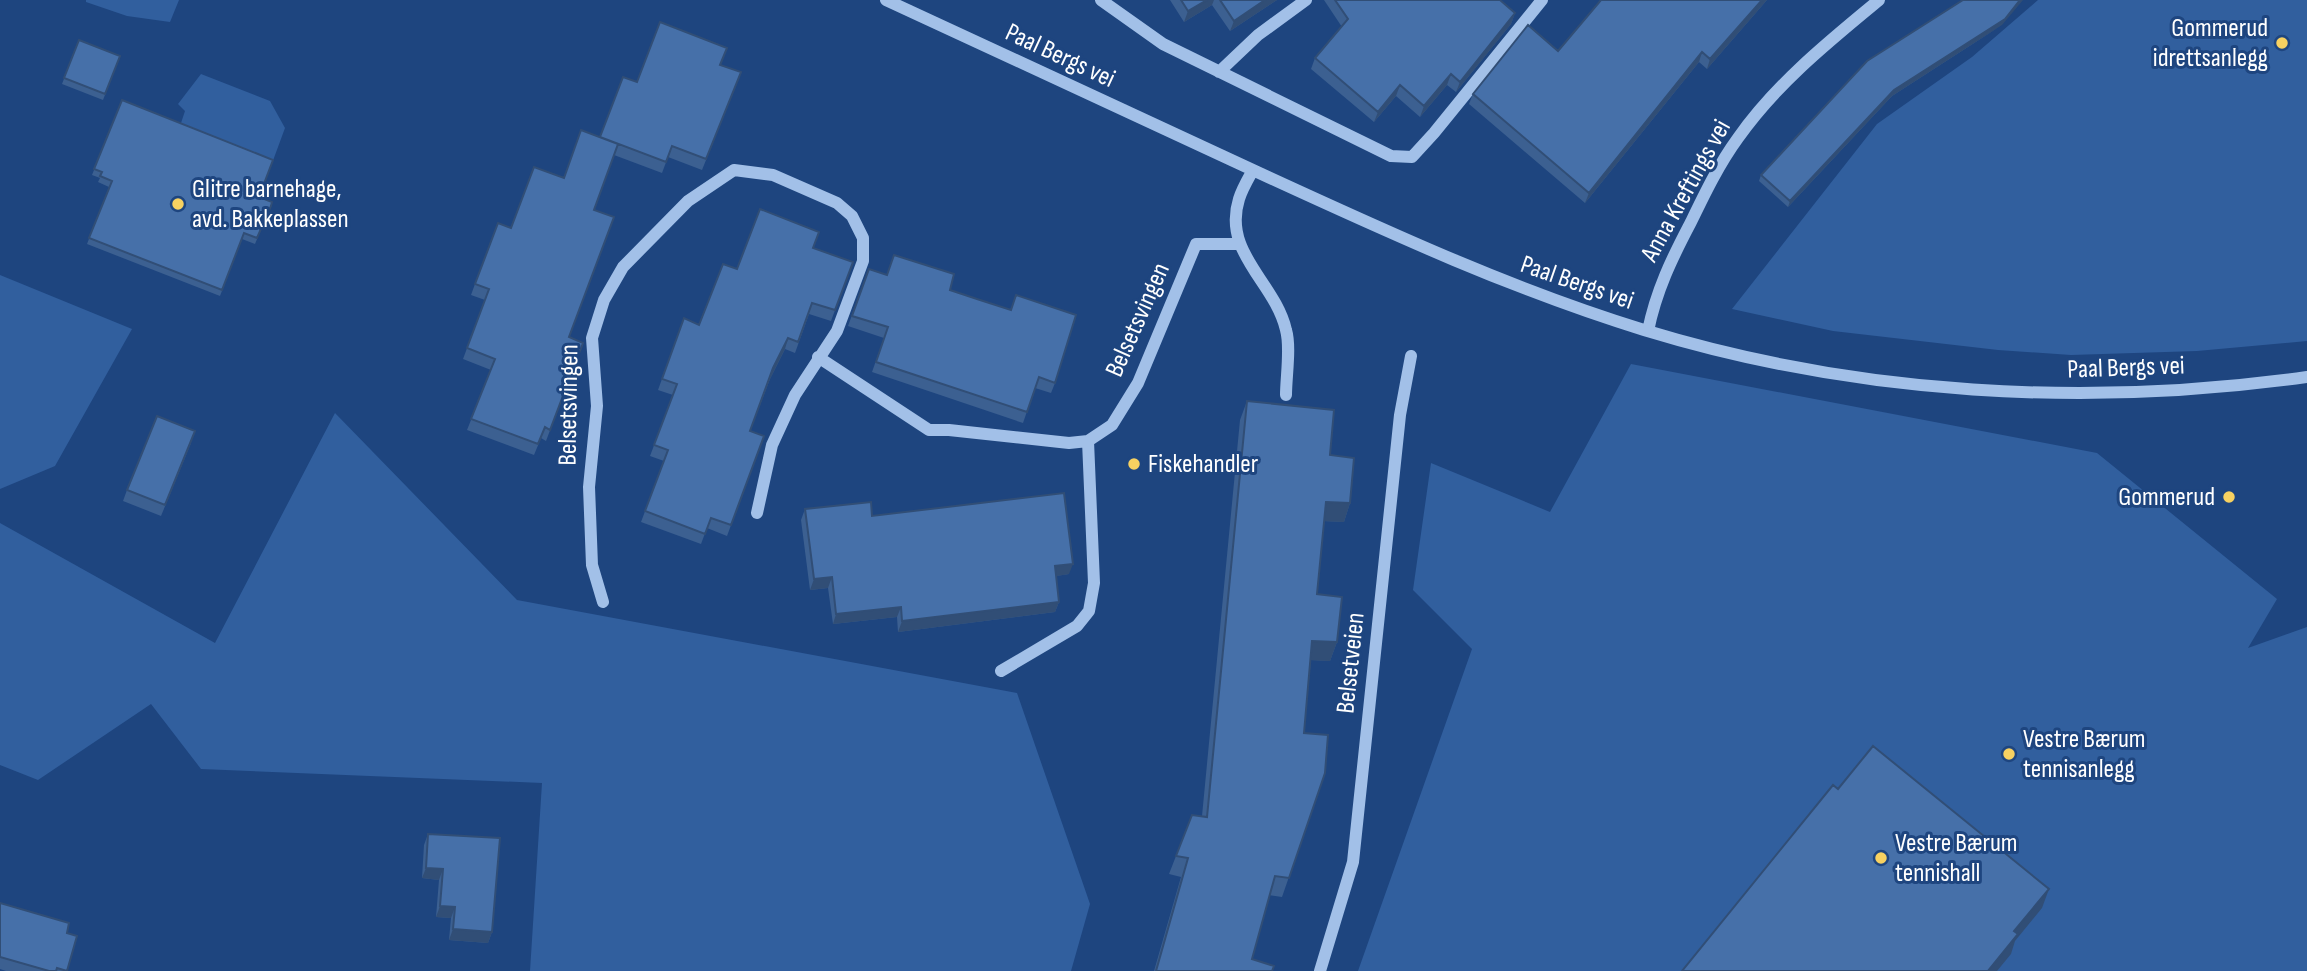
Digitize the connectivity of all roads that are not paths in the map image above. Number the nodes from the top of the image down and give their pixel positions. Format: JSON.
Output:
{"nodes":[{"id":1,"x":886,"y":0,"type":"edge"},
{"id":2,"x":1101,"y":0,"type":"edge"},
{"id":3,"x":1306,"y":0,"type":"edge"},
{"id":4,"x":1542,"y":0,"type":"edge"},
{"id":5,"x":1879,"y":0,"type":"edge"},
{"id":6,"x":1219,"y":72,"type":"junction"},
{"id":7,"x":1253,"y":170,"type":"junction"},
{"id":8,"x":1238,"y":244,"type":"junction"},
{"id":9,"x":1648,"y":331,"type":"junction"},
{"id":10,"x":1410,"y":356,"type":"dead end"},
{"id":11,"x":818,"y":357,"type":"junction"},
{"id":12,"x":2307,"y":377,"type":"edge"},
{"id":13,"x":1286,"y":395,"type":"dead end"},
{"id":14,"x":1088,"y":440,"type":"junction"},
{"id":15,"x":757,"y":513,"type":"dead end"},
{"id":16,"x":603,"y":602,"type":"dead end"},
{"id":17,"x":1001,"y":671,"type":"dead end"},
{"id":18,"x":1320,"y":971,"type":"edge"}],
"edges":[{"from":1,"to":7,"type":"street","name":"Paal Bergs vei"},
{"from":2,"to":6,"type":"street"},
{"from":3,"to":6,"type":"street"},
{"from":4,"to":6,"type":"street"},
{"from":5,"to":9,"type":"street","name":"Anna Kreftings vei"},
{"from":7,"to":8,"type":"street"},
{"from":7,"to":9,"type":"street","name":"Paal Bergs vei"},
{"from":8,"to":13,"type":"street"},
{"from":8,"to":14,"type":"street","name":"Belsetsvingen"},
{"from":9,"to":12,"type":"street","name":"Paal Bergs vei"},
{"from":10,"to":18,"type":"street","name":"Belsetveien"},
{"from":11,"to":14,"type":"street"},
{"from":11,"to":15,"type":"street","name":"Belsetsvingen"},
{"from":11,"to":16,"type":"street","name":"Belsetsvingen"},
{"from":14,"to":17,"type":"street"}]}
